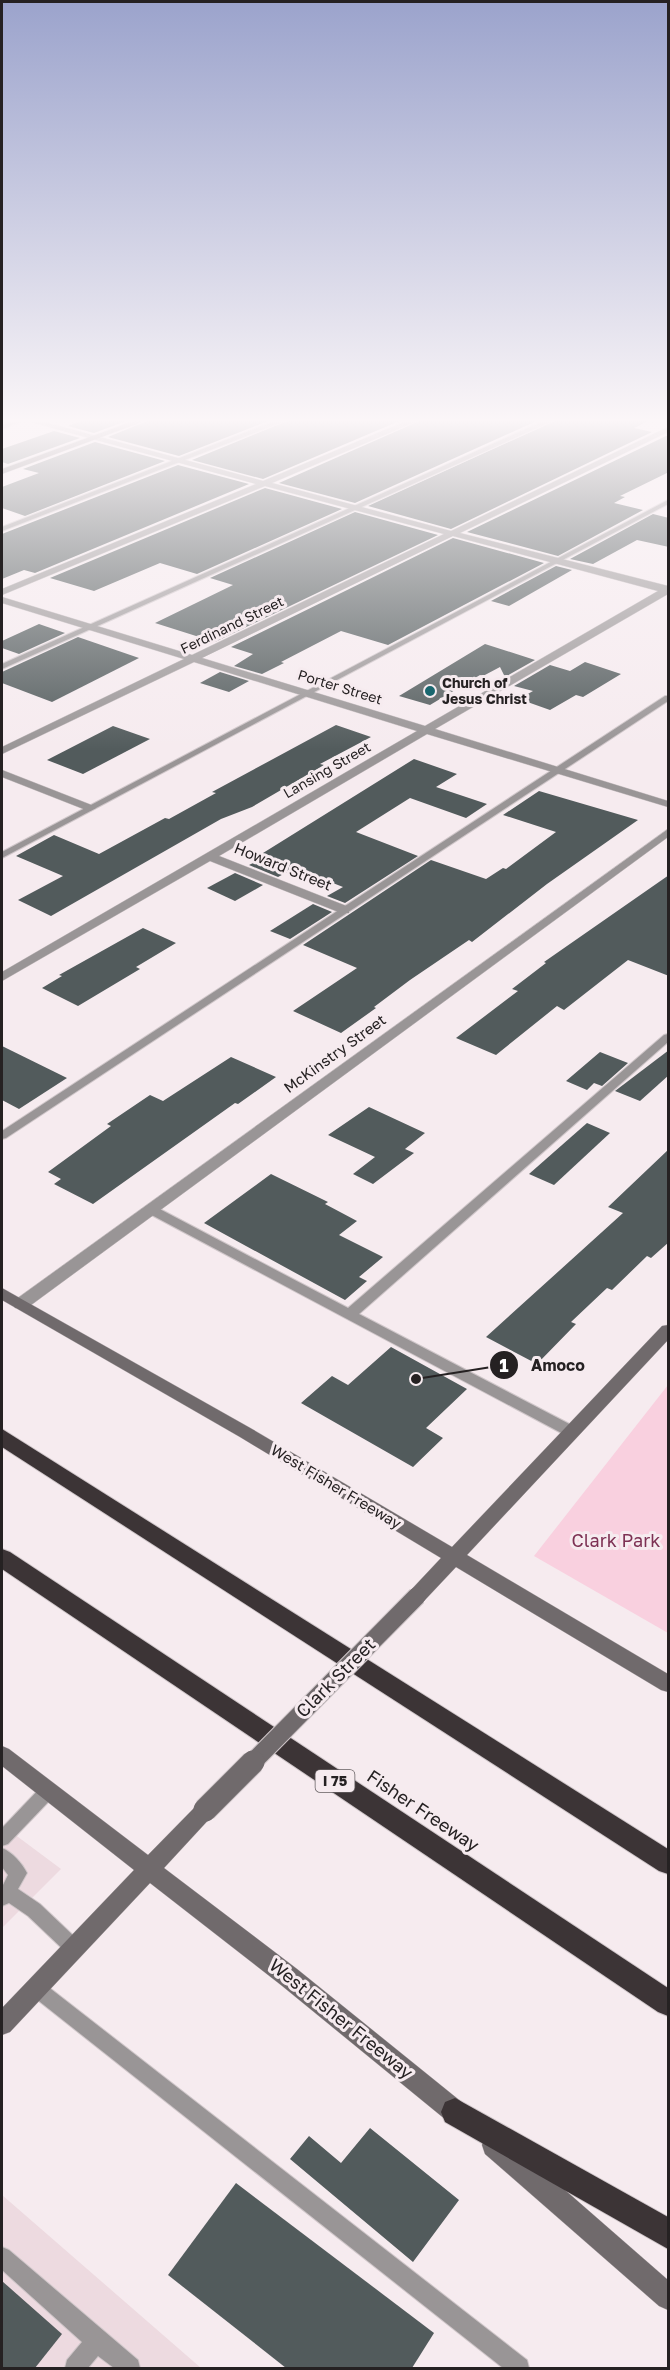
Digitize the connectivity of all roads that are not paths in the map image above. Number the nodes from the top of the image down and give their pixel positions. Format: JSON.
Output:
{"nodes":[{"id":1,"x":152,"y":530,"type":"edge"},
{"id":2,"x":310,"y":530,"type":"edge"},
{"id":3,"x":435,"y":530,"type":"edge"},
{"id":4,"x":461,"y":530,"type":"edge"},
{"id":5,"x":617,"y":530,"type":"edge"},
{"id":6,"x":452,"y":534,"type":"junction"},
{"id":7,"x":556,"y":562,"type":"junction"},
{"id":8,"x":668,"y":590,"type":"edge"},
{"id":9,"x":2,"y":592,"type":"edge"},
{"id":10,"x":2,"y":600,"type":"edge"},
{"id":11,"x":90,"y":627,"type":"junction"},
{"id":12,"x":194,"y":658,"type":"junction"},
{"id":13,"x":2,"y":667,"type":"edge"},
{"id":14,"x":307,"y":693,"type":"junction"},
{"id":15,"x":669,"y":698,"type":"edge"},
{"id":16,"x":427,"y":729,"type":"junction"},
{"id":17,"x":2,"y":751,"type":"edge"},
{"id":18,"x":558,"y":770,"type":"junction"},
{"id":19,"x":2,"y":773,"type":"edge"},
{"id":20,"x":669,"y":804,"type":"edge"},
{"id":21,"x":90,"y":808,"type":"junction"},
{"id":22,"x":669,"y":832,"type":"edge"},
{"id":23,"x":2,"y":855,"type":"edge"},
{"id":24,"x":209,"y":856,"type":"junction"},
{"id":25,"x":345,"y":910,"type":"junction"},
{"id":26,"x":2,"y":976,"type":"edge"},
{"id":27,"x":669,"y":1037,"type":"edge"},
{"id":28,"x":2,"y":1136,"type":"edge"},
{"id":29,"x":150,"y":1209,"type":"junction"},
{"id":30,"x":2,"y":1293,"type":"edge"},
{"id":31,"x":21,"y":1304,"type":"junction"},
{"id":32,"x":350,"y":1314,"type":"junction"},
{"id":33,"x":669,"y":1330,"type":"edge"},
{"id":34,"x":572,"y":1432,"type":"junction"},
{"id":35,"x":2,"y":1437,"type":"edge"},
{"id":36,"x":2,"y":1558,"type":"edge"},
{"id":37,"x":454,"y":1558,"type":"junction"},
{"id":38,"x":669,"y":1684,"type":"edge"},
{"id":39,"x":2,"y":1755,"type":"edge"},
{"id":40,"x":48,"y":1791,"type":"junction"},
{"id":41,"x":2,"y":1839,"type":"edge"},
{"id":42,"x":2,"y":1856,"type":"edge"},
{"id":43,"x":669,"y":1863,"type":"edge"},
{"id":44,"x":149,"y":1869,"type":"junction"},
{"id":45,"x":5,"y":1895,"type":"edge"},
{"id":46,"x":74,"y":1948,"type":"junction"},
{"id":47,"x":36,"y":1988,"type":"junction"},
{"id":48,"x":669,"y":2003,"type":"edge"},
{"id":49,"x":2,"y":2024,"type":"edge"},
{"id":50,"x":455,"y":2112,"type":"junction"},
{"id":51,"x":669,"y":2234,"type":"edge"},
{"id":52,"x":2,"y":2257,"type":"edge"},
{"id":53,"x":669,"y":2297,"type":"edge"},
{"id":54,"x":97,"y":2341,"type":"junction"},
{"id":55,"x":75,"y":2368,"type":"edge"},
{"id":56,"x":130,"y":2368,"type":"edge"},
{"id":57,"x":519,"y":2368,"type":"edge"}],
"edges":[{"from":1,"to":9,"type":"street"},
{"from":2,"to":11,"type":"lane"},
{"from":3,"to":6,"type":"street"},
{"from":4,"to":6,"type":"street","name":"Ferdinand Street"},
{"from":5,"to":7,"type":"lane"},
{"from":6,"to":7,"type":"street"},
{"from":6,"to":12,"type":"street","name":"Ferdinand Street"},
{"from":7,"to":8,"type":"street"},
{"from":7,"to":14,"type":"lane"},
{"from":8,"to":16,"type":"street","name":"Lansing Street"},
{"from":10,"to":11,"type":"street","name":"Porter Street"},
{"from":11,"to":12,"type":"street","name":"Porter Street"},
{"from":11,"to":13,"type":"lane"},
{"from":12,"to":14,"type":"street","name":"Porter Street"},
{"from":12,"to":17,"type":"street","name":"Ferdinand Street"},
{"from":14,"to":16,"type":"street","name":"Porter Street"},
{"from":14,"to":21,"type":"lane"},
{"from":15,"to":18,"type":"lane"},
{"from":16,"to":18,"type":"street","name":"Porter Street"},
{"from":16,"to":24,"type":"street","name":"Lansing Street"},
{"from":18,"to":20,"type":"street","name":"Porter Street"},
{"from":18,"to":25,"type":"lane"},
{"from":19,"to":21,"type":"street"},
{"from":21,"to":23,"type":"lane"},
{"from":22,"to":29,"type":"street","name":"McKinstry Street"},
{"from":24,"to":25,"type":"street","name":"Howard Street"},
{"from":24,"to":26,"type":"street","name":"Lansing Street"},
{"from":25,"to":28,"type":"lane"},
{"from":27,"to":32,"type":"lane"},
{"from":29,"to":31,"type":"street","name":"McKinstry Street"},
{"from":29,"to":32,"type":"lane"},
{"from":30,"to":31,"type":"street","name":"West Fisher Freeway"},
{"from":31,"to":37,"type":"street","name":"West Fisher Freeway"},
{"from":32,"to":34,"type":"lane"},
{"from":33,"to":34,"type":"street","name":"Clark Street"},
{"from":34,"to":37,"type":"street","name":"Clark Street"},
{"from":35,"to":43,"type":"highway"},
{"from":36,"to":48,"type":"highway","name":"Fisher Freeway","number":"I 75"},
{"from":37,"to":38,"type":"street","name":"West Fisher Freeway"},
{"from":37,"to":44,"type":"street","name":"Clark Street","bridge":true},
{"from":39,"to":40,"type":"street","name":"West Fisher Freeway"},
{"from":40,"to":41,"type":"lane"},
{"from":40,"to":44,"type":"street","name":"West Fisher Freeway"},
{"from":42,"to":45,"type":"lane"},
{"from":44,"to":46,"type":"street","name":"Clark Street"},
{"from":44,"to":50,"type":"street","name":"West Fisher Freeway"},
{"from":45,"to":46,"type":"lane"},
{"from":46,"to":47,"type":"street","name":"Clark Street"},
{"from":47,"to":49,"type":"street","name":"Clark Street"},
{"from":47,"to":57,"type":"lane"},
{"from":50,"to":51,"type":"highway"},
{"from":50,"to":53,"type":"street","name":"West Fisher Freeway"},
{"from":52,"to":54,"type":"lane"},
{"from":54,"to":55,"type":"lane"},
{"from":54,"to":56,"type":"lane"}]}
